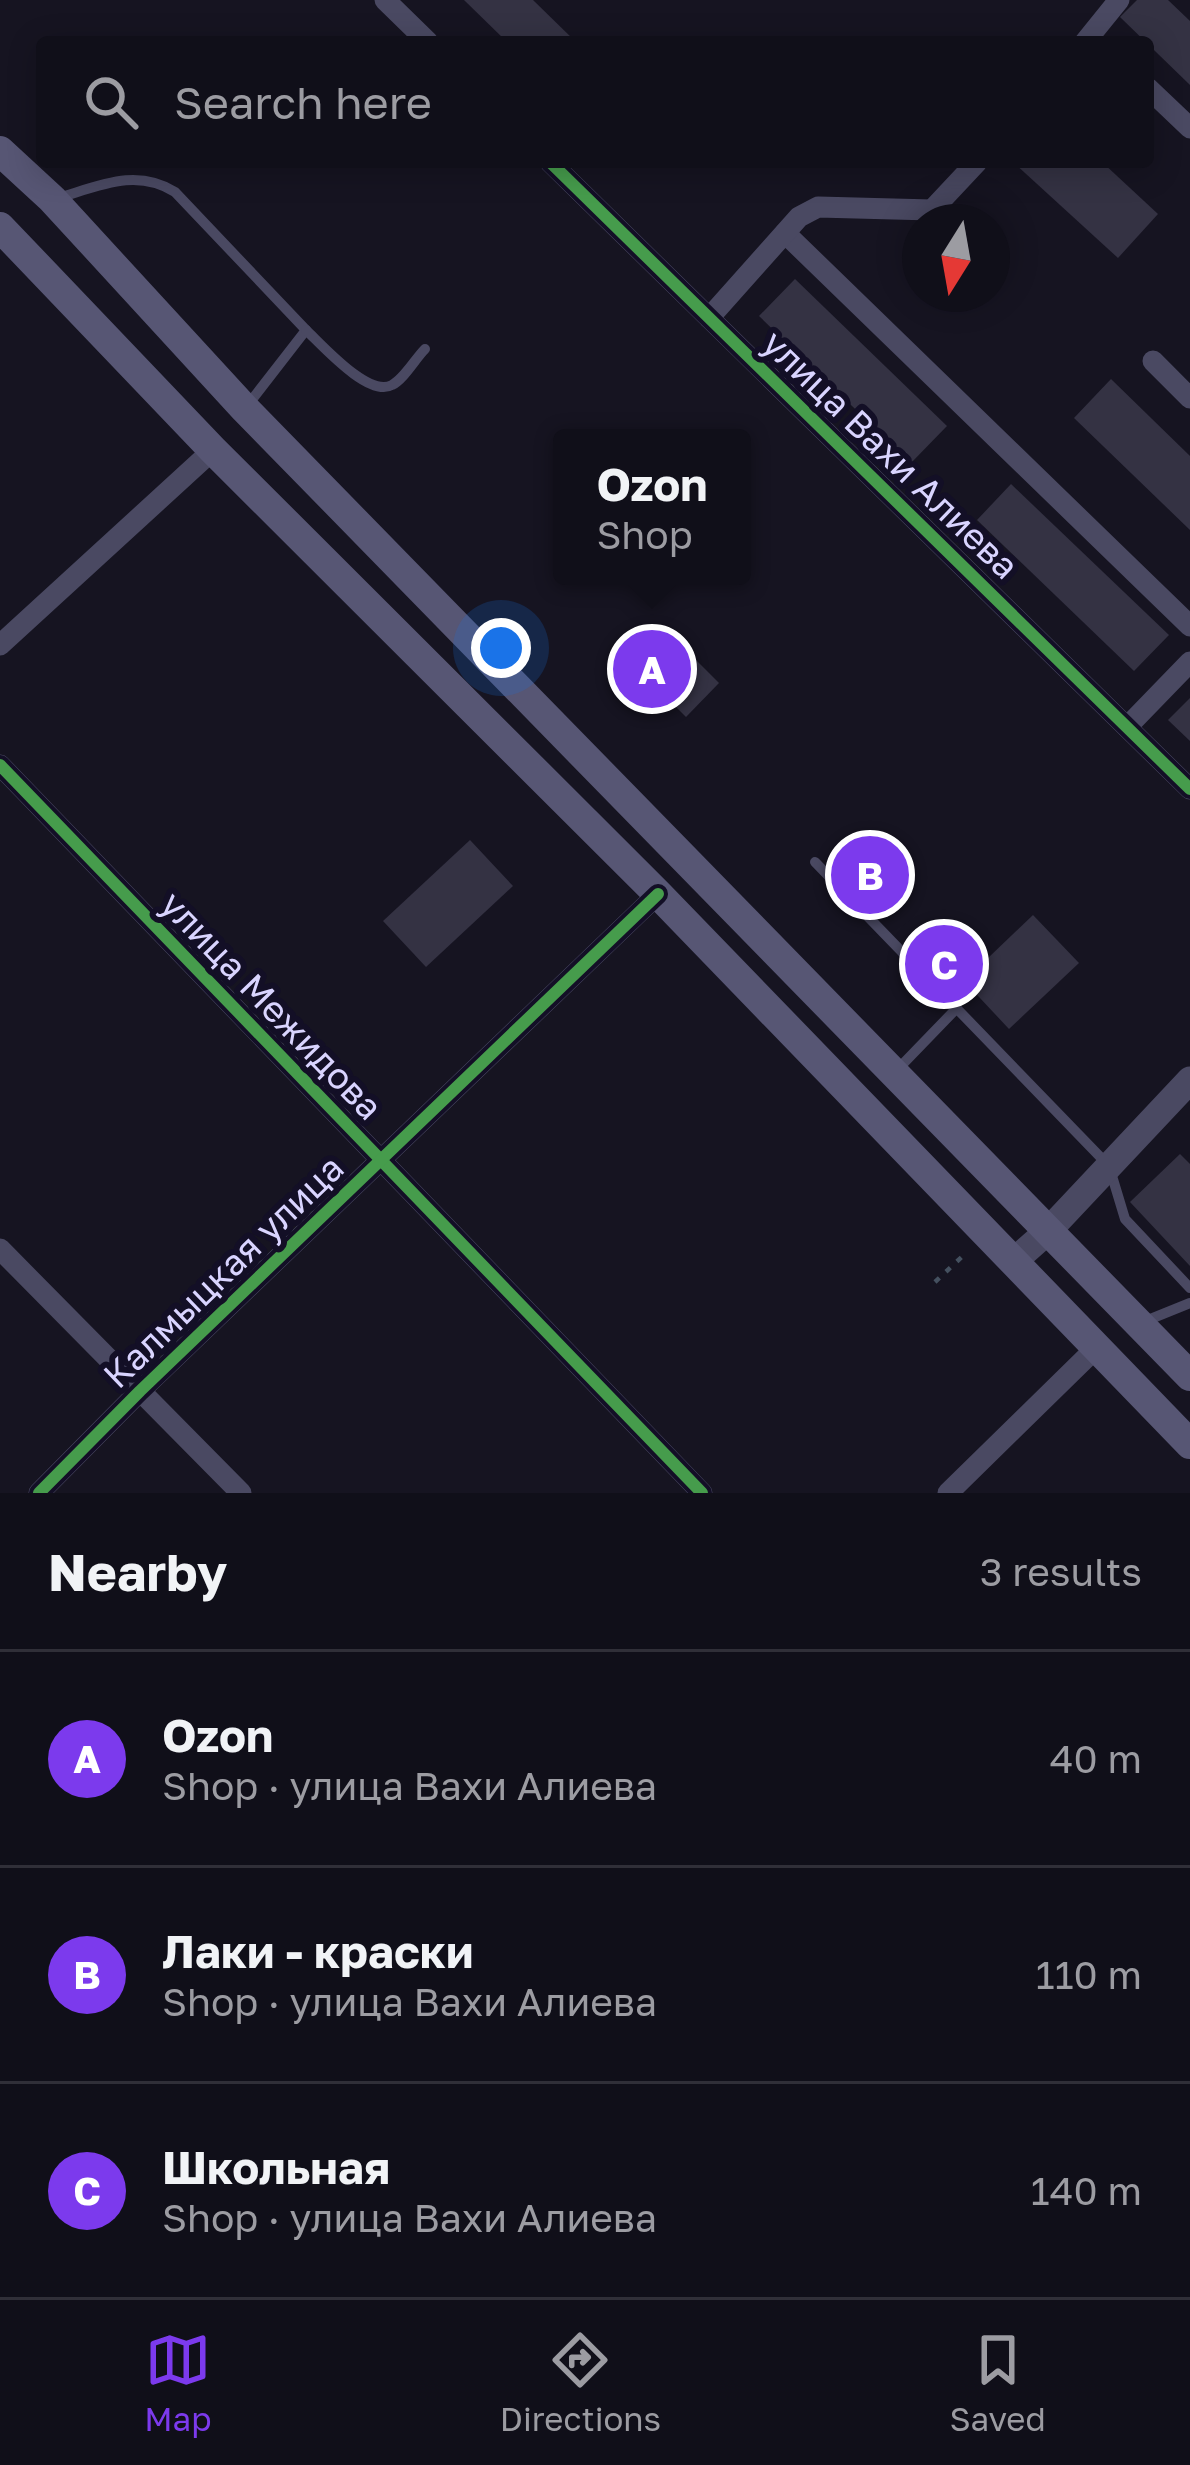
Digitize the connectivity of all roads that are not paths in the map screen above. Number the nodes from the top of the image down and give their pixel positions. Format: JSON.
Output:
{"nodes":[{"id":1,"x":385,"y":0,"type":"edge"},
{"id":2,"x":1119,"y":0,"type":"edge"},
{"id":3,"x":422,"y":36,"type":"edge"},
{"id":4,"x":1095,"y":36,"type":"edge"},
{"id":5,"x":1154,"y":94,"type":"edge"},
{"id":6,"x":1190,"y":128,"type":"edge"},
{"id":7,"x":0,"y":151,"type":"edge"},
{"id":8,"x":556,"y":168,"type":"edge"},
{"id":9,"x":971,"y":168,"type":"edge"},
{"id":10,"x":52,"y":199,"type":"junction"},
{"id":11,"x":0,"y":227,"type":"edge"},
{"id":12,"x":785,"y":233,"type":"junction"},
{"id":13,"x":710,"y":318,"type":"junction"},
{"id":14,"x":306,"y":330,"type":"junction"},
{"id":15,"x":424,"y":349,"type":"dead end"},
{"id":16,"x":1153,"y":361,"type":"dead end"},
{"id":17,"x":1190,"y":398,"type":"edge"},
{"id":18,"x":245,"y":409,"type":"junction"},
{"id":19,"x":213,"y":450,"type":"junction"},
{"id":20,"x":1190,"y":626,"type":"edge"},
{"id":21,"x":0,"y":645,"type":"edge"},
{"id":22,"x":1190,"y":662,"type":"edge"},
{"id":23,"x":1127,"y":727,"type":"junction"},
{"id":24,"x":0,"y":765,"type":"edge"},
{"id":25,"x":1190,"y":789,"type":"edge"},
{"id":26,"x":815,"y":862,"type":"dead end"},
{"id":27,"x":658,"y":894,"type":"junction"},
{"id":28,"x":955,"y":1010,"type":"junction"},
{"id":29,"x":896,"y":1071,"type":"junction"},
{"id":30,"x":1186,"y":1089,"type":"edge"},
{"id":31,"x":381,"y":1161,"type":"junction"},
{"id":32,"x":1109,"y":1166,"type":"junction"},
{"id":33,"x":1048,"y":1231,"type":"junction"},
{"id":34,"x":0,"y":1250,"type":"edge"},
{"id":35,"x":1013,"y":1262,"type":"junction"},
{"id":36,"x":1190,"y":1288,"type":"edge"},
{"id":37,"x":1190,"y":1303,"type":"edge"},
{"id":38,"x":1138,"y":1324,"type":"junction"},
{"id":39,"x":1097,"y":1347,"type":"junction"},
{"id":40,"x":1190,"y":1376,"type":"edge"},
{"id":41,"x":140,"y":1391,"type":"junction"},
{"id":42,"x":1190,"y":1444,"type":"edge"},
{"id":43,"x":39,"y":1493,"type":"edge"},
{"id":44,"x":241,"y":1493,"type":"edge"},
{"id":45,"x":702,"y":1493,"type":"edge"},
{"id":46,"x":948,"y":1493,"type":"edge"}],
"edges":[{"from":1,"to":3,"type":"street"},
{"from":2,"to":4,"type":"street"},
{"from":5,"to":6,"type":"street"},
{"from":7,"to":10,"type":"main road"},
{"from":8,"to":13,"type":"street","name":"улица Вахи Алиева"},
{"from":9,"to":12,"type":"street"},
{"from":10,"to":14,"type":"lane"},
{"from":10,"to":18,"type":"main road"},
{"from":11,"to":19,"type":"main road"},
{"from":12,"to":13,"type":"street"},
{"from":12,"to":20,"type":"street"},
{"from":13,"to":23,"type":"street","name":"улица Вахи Алиева"},
{"from":14,"to":15,"type":"lane"},
{"from":14,"to":18,"type":"lane"},
{"from":16,"to":17,"type":"street"},
{"from":18,"to":29,"type":"main road"},
{"from":19,"to":21,"type":"street"},
{"from":19,"to":27,"type":"main road"},
{"from":22,"to":23,"type":"street"},
{"from":23,"to":25,"type":"street","name":"улица Вахи Алиева"},
{"from":24,"to":31,"type":"street","name":"улица Межидова"},
{"from":26,"to":28,"type":"lane"},
{"from":27,"to":31,"type":"street","name":"Калмыцкая улица"},
{"from":27,"to":35,"type":"main road"},
{"from":28,"to":29,"type":"lane"},
{"from":28,"to":32,"type":"lane"},
{"from":29,"to":33,"type":"main road"},
{"from":30,"to":32,"type":"street"},
{"from":31,"to":41,"type":"street","name":"Калмыцкая улица"},
{"from":31,"to":45,"type":"street","name":"улица Межидова"},
{"from":32,"to":33,"type":"street"},
{"from":32,"to":36,"type":"lane"},
{"from":33,"to":35,"type":"street"},
{"from":33,"to":38,"type":"main road"},
{"from":34,"to":41,"type":"street"},
{"from":35,"to":39,"type":"main road"},
{"from":37,"to":38,"type":"lane"},
{"from":38,"to":40,"type":"main road"},
{"from":39,"to":42,"type":"main road"},
{"from":39,"to":46,"type":"street"},
{"from":41,"to":43,"type":"street","name":"Калмыцкая улица"},
{"from":41,"to":44,"type":"street"}]}
